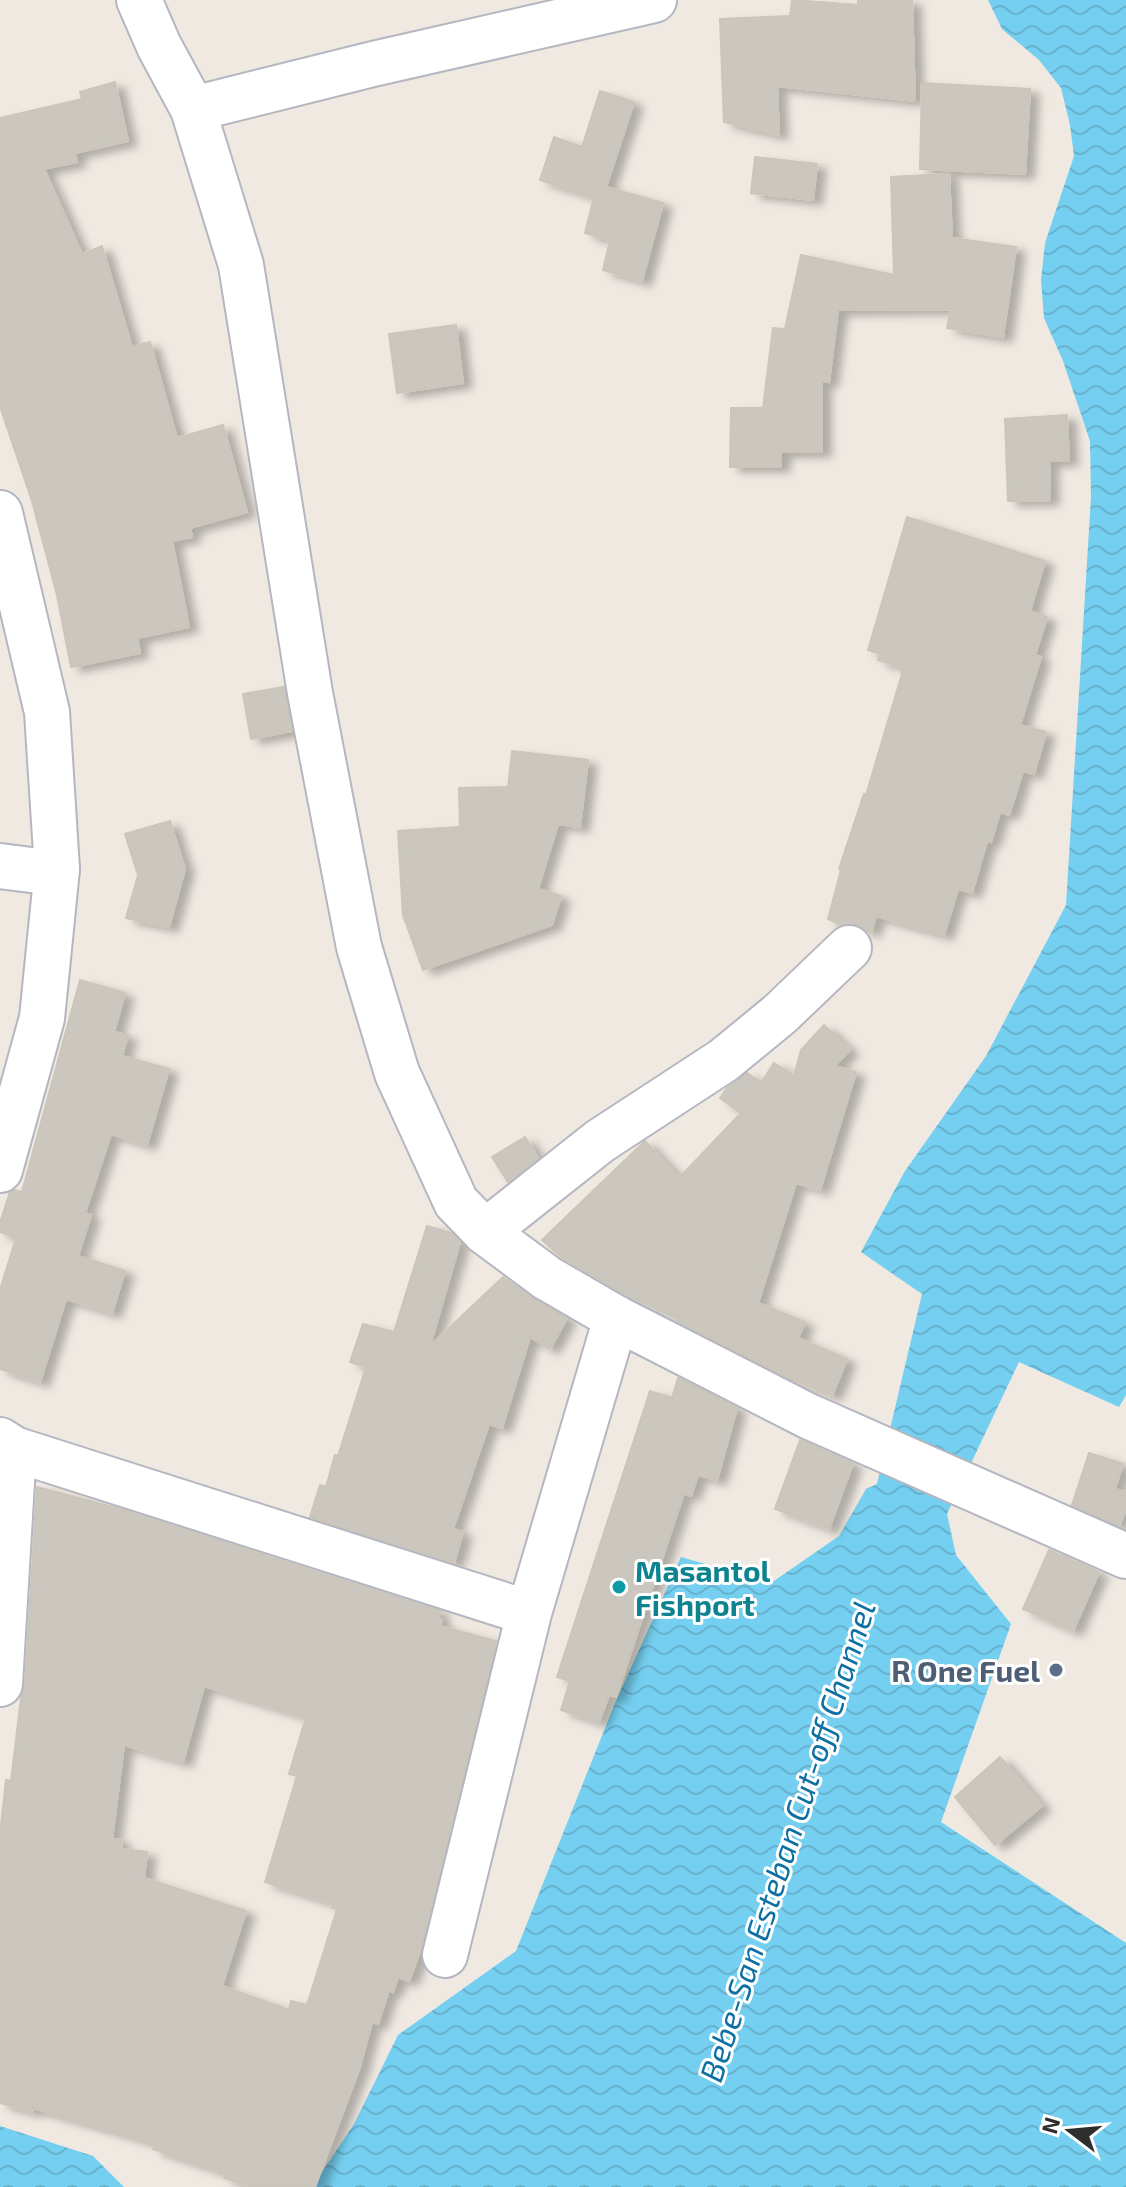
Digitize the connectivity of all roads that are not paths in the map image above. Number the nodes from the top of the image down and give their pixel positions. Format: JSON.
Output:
{"nodes":[{"id":1,"x":139,"y":0,"type":"edge"},
{"id":2,"x":654,"y":0,"type":"edge"},
{"id":3,"x":193,"y":109,"type":"junction"},
{"id":4,"x":0,"y":513,"type":"edge"},
{"id":5,"x":0,"y":866,"type":"edge"},
{"id":6,"x":57,"y":869,"type":"junction"},
{"id":7,"x":849,"y":948,"type":"dead end"},
{"id":8,"x":0,"y":1170,"type":"edge"},
{"id":9,"x":485,"y":1232,"type":"junction"},
{"id":10,"x":616,"y":1318,"type":"junction"},
{"id":11,"x":7,"y":1445,"type":"edge"},
{"id":12,"x":1126,"y":1556,"type":"edge"},
{"id":13,"x":529,"y":1613,"type":"junction"},
{"id":14,"x":0,"y":1684,"type":"edge"},
{"id":15,"x":445,"y":1955,"type":"dead end"}],
"edges":[{"from":1,"to":3,"type":"street"},
{"from":2,"to":3,"type":"street"},
{"from":3,"to":9,"type":"street"},
{"from":4,"to":6,"type":"street"},
{"from":5,"to":6,"type":"street"},
{"from":6,"to":8,"type":"street"},
{"from":7,"to":9,"type":"street"},
{"from":9,"to":10,"type":"street"},
{"from":10,"to":12,"type":"street"},
{"from":10,"to":13,"type":"street"},
{"from":11,"to":13,"type":"street"},
{"from":11,"to":14,"type":"street"},
{"from":13,"to":15,"type":"street"}]}
